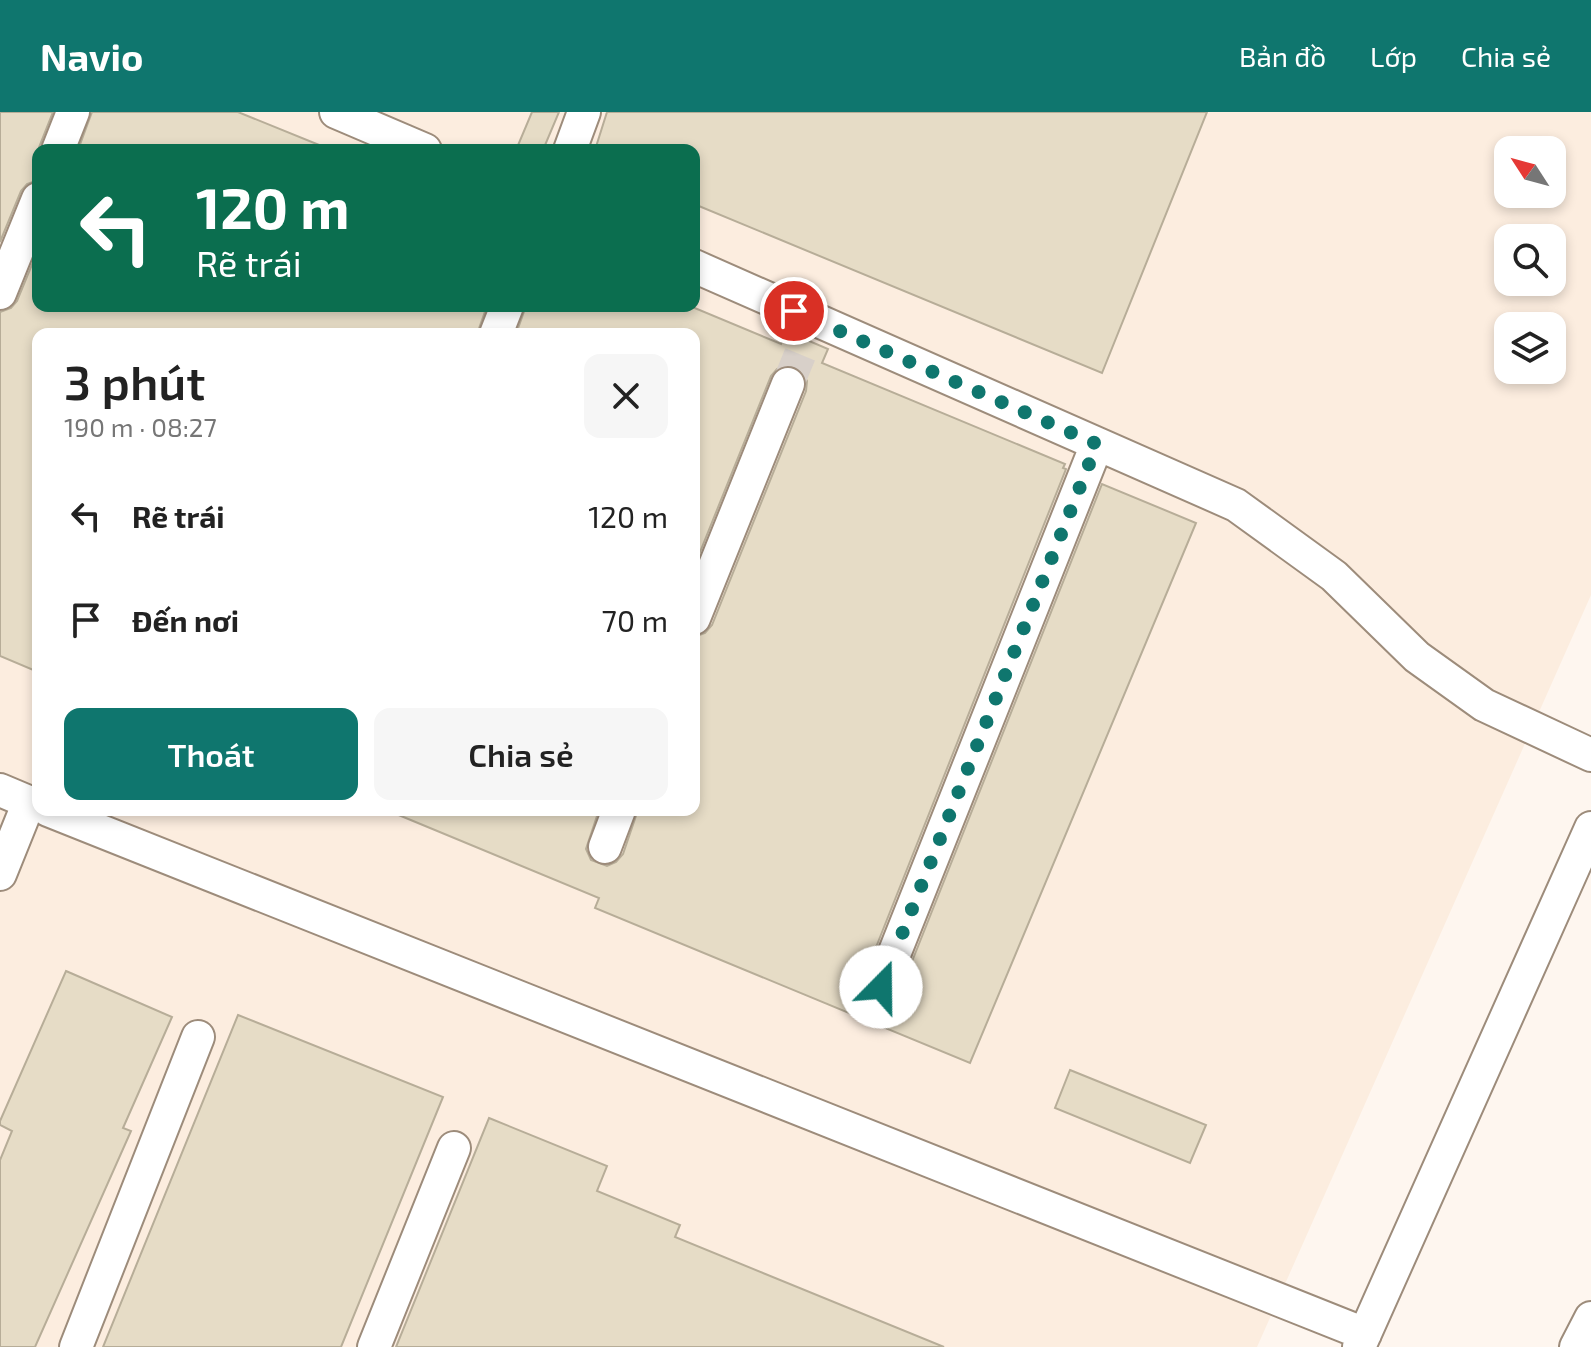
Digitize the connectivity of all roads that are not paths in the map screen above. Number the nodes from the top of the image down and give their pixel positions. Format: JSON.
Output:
{"nodes":[{"id":1,"x":73,"y":112,"type":"edge"},
{"id":2,"x":336,"y":112,"type":"edge"},
{"id":3,"x":584,"y":112,"type":"edge"},
{"id":4,"x":60,"y":144,"type":"edge"},
{"id":5,"x":411,"y":144,"type":"edge"},
{"id":6,"x":572,"y":144,"type":"edge"},
{"id":7,"x":32,"y":214,"type":"edge"},
{"id":8,"x":700,"y":269,"type":"edge"},
{"id":9,"x":0,"y":293,"type":"edge"},
{"id":10,"x":788,"y":384,"type":"tunnel mouth"},
{"id":11,"x":1097,"y":444,"type":"junction"},
{"id":12,"x":700,"y":603,"type":"edge"},
{"id":13,"x":1591,"y":755,"type":"edge"},
{"id":14,"x":29,"y":802,"type":"edge"},
{"id":15,"x":64,"y":816,"type":"edge"},
{"id":16,"x":617,"y":816,"type":"edge"},
{"id":17,"x":1591,"y":828,"type":"edge"},
{"id":18,"x":605,"y":847,"type":"dead end"},
{"id":19,"x":0,"y":874,"type":"edge"},
{"id":20,"x":881,"y":987,"type":"dead end"},
{"id":21,"x":198,"y":1037,"type":"dead end"},
{"id":22,"x":454,"y":1148,"type":"dead end"},
{"id":23,"x":1591,"y":1318,"type":"edge"},
{"id":24,"x":1362,"y":1340,"type":"edge"},
{"id":25,"x":76,"y":1347,"type":"edge"},
{"id":26,"x":374,"y":1347,"type":"edge"},
{"id":27,"x":1576,"y":1347,"type":"edge"}],
"edges":[{"from":1,"to":4,"type":"street"},
{"from":2,"to":5,"type":"street"},
{"from":3,"to":6,"type":"street"},
{"from":7,"to":9,"type":"street"},
{"from":8,"to":11,"type":"street"},
{"from":10,"to":12,"type":"street"},
{"from":11,"to":13,"type":"street"},
{"from":11,"to":20,"type":"street"},
{"from":14,"to":19,"type":"street"},
{"from":15,"to":24,"type":"street"},
{"from":16,"to":18,"type":"street"},
{"from":17,"to":24,"type":"street"},
{"from":21,"to":25,"type":"street"},
{"from":22,"to":26,"type":"street"},
{"from":23,"to":27,"type":"street"}]}
